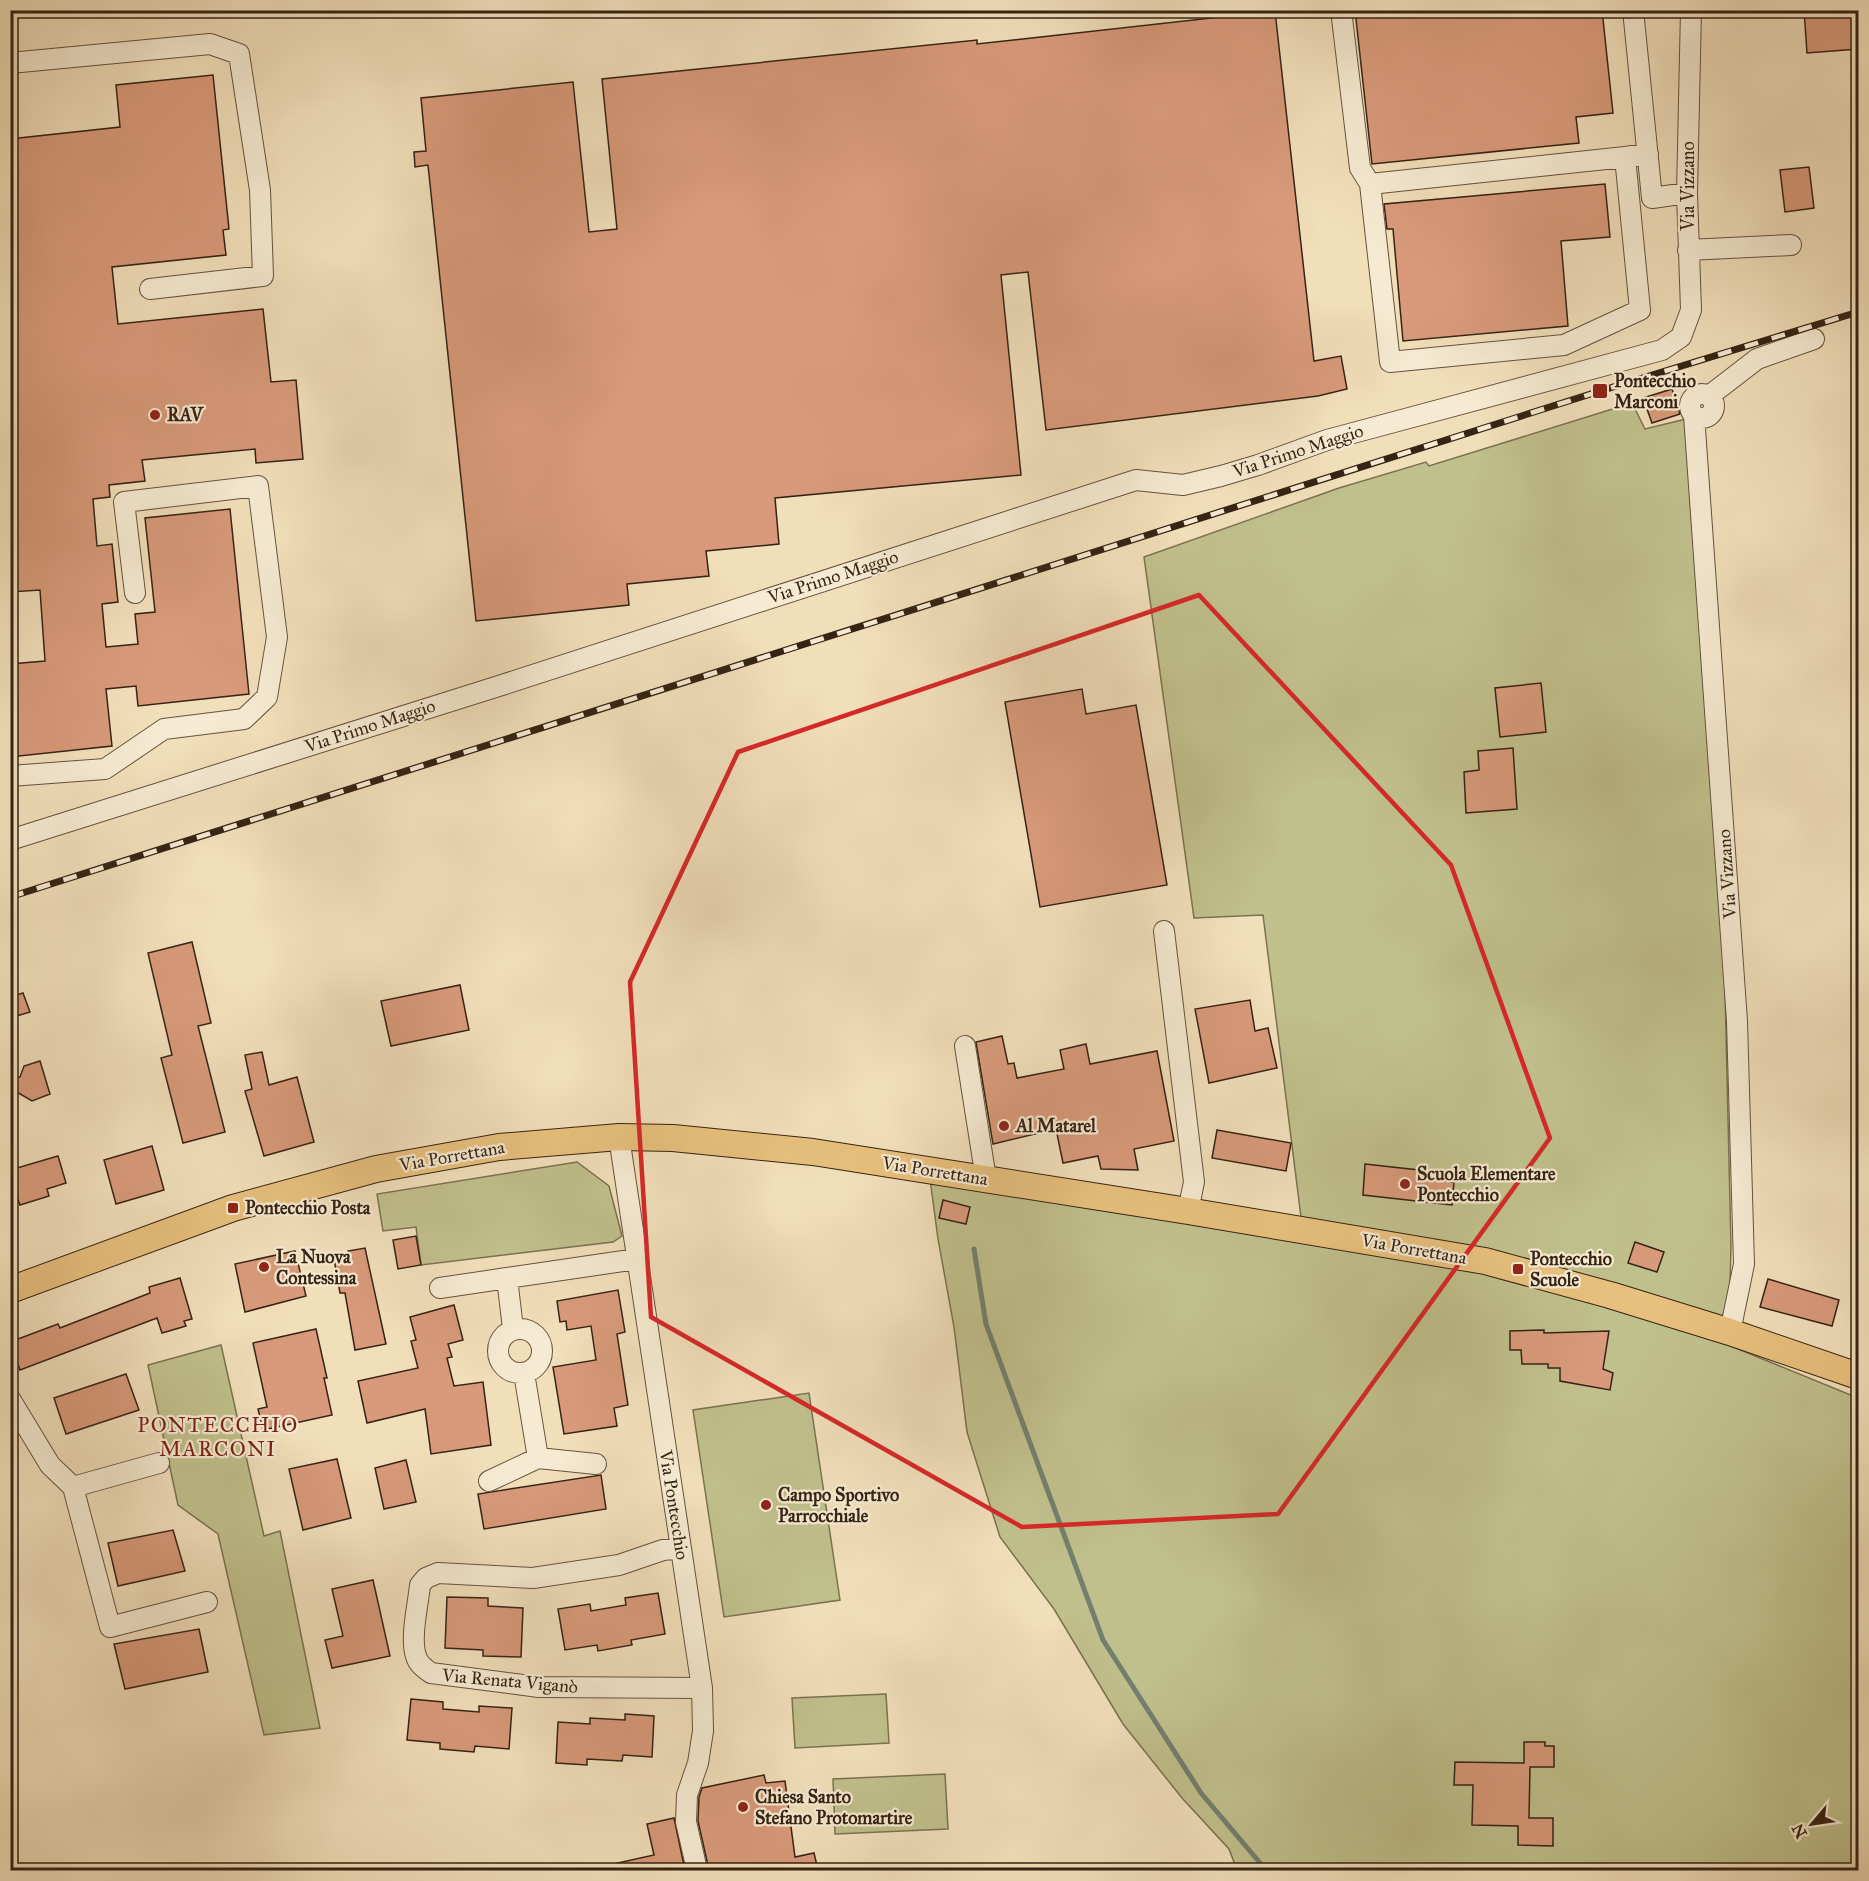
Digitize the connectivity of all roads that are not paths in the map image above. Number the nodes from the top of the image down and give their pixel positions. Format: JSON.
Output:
{"nodes":[{"id":1,"x":1341,"y":10,"type":"edge"},
{"id":2,"x":1633,"y":10,"type":"edge"},
{"id":3,"x":1691,"y":10,"type":"edge"},
{"id":4,"x":10,"y":63,"type":"edge"},
{"id":5,"x":1648,"y":154,"type":"junction"},
{"id":6,"x":1625,"y":157,"type":"junction"},
{"id":7,"x":1370,"y":184,"type":"junction"},
{"id":8,"x":1687,"y":194,"type":"junction"},
{"id":9,"x":1791,"y":245,"type":"dead end"},
{"id":10,"x":1688,"y":250,"type":"junction"},
{"id":11,"x":150,"y":289,"type":"dead end"},
{"id":12,"x":1814,"y":339,"type":"dead end"},
{"id":13,"x":1662,"y":350,"type":"joint"},
{"id":14,"x":135,"y":593,"type":"dead end"},
{"id":15,"x":10,"y":776,"type":"edge"},
{"id":16,"x":10,"y":840,"type":"edge"},
{"id":17,"x":1164,"y":931,"type":"dead end"},
{"id":18,"x":965,"y":1046,"type":"dead end"},
{"id":19,"x":619,"y":1137,"type":"junction"},
{"id":20,"x":986,"y":1179,"type":"junction"},
{"id":21,"x":1188,"y":1211,"type":"junction"},
{"id":22,"x":637,"y":1259,"type":"junction"},
{"id":23,"x":507,"y":1278,"type":"junction"},
{"id":24,"x":440,"y":1288,"type":"dead end"},
{"id":25,"x":10,"y":1290,"type":"edge"},
{"id":26,"x":513,"y":1329,"type":"junction"},
{"id":27,"x":1730,"y":1332,"type":"junction"},
{"id":28,"x":524,"y":1373,"type":"junction"},
{"id":29,"x":1858,"y":1376,"type":"edge"},
{"id":30,"x":10,"y":1399,"type":"edge"},
{"id":31,"x":538,"y":1458,"type":"junction"},
{"id":32,"x":159,"y":1463,"type":"dead end"},
{"id":33,"x":596,"y":1464,"type":"dead end"},
{"id":34,"x":489,"y":1481,"type":"dead end"},
{"id":35,"x":73,"y":1487,"type":"junction"},
{"id":36,"x":681,"y":1548,"type":"junction"},
{"id":37,"x":207,"y":1602,"type":"dead end"},
{"id":38,"x":702,"y":1688,"type":"junction"},
{"id":39,"x":697,"y":1870,"type":"edge"}],
"edges":[{"from":1,"to":7,"type":"street"},
{"from":2,"to":5,"type":"street"},
{"from":3,"to":8,"type":"street","name":"Via Vizzano"},
{"from":4,"to":11,"type":"street"},
{"from":5,"to":6,"type":"street"},
{"from":5,"to":8,"type":"street"},
{"from":6,"to":7,"type":"street"},
{"from":6,"to":7,"type":"street"},
{"from":8,"to":10,"type":"street","name":"Via Vizzano"},
{"from":9,"to":10,"type":"street"},
{"from":10,"to":13,"type":"street","name":"Via Vizzano"},
{"from":12,"to":27,"type":"street","name":"Via Vizzano"},
{"from":13,"to":16,"type":"street","name":"Via Primo Maggio"},
{"from":14,"to":15,"type":"street"},
{"from":17,"to":21,"type":"street"},
{"from":18,"to":20,"type":"street"},
{"from":19,"to":20,"type":"main road","name":"Via Porrettana"},
{"from":19,"to":22,"type":"street","name":"Via Pontecchio"},
{"from":19,"to":25,"type":"main road","name":"Via Porrettana"},
{"from":20,"to":21,"type":"main road","name":"Via Porrettana"},
{"from":21,"to":27,"type":"main road","name":"Via Porrettana"},
{"from":22,"to":23,"type":"street"},
{"from":22,"to":36,"type":"street","name":"Via Pontecchio"},
{"from":23,"to":24,"type":"street"},
{"from":23,"to":26,"type":"street"},
{"from":26,"to":28,"type":"street"},
{"from":26,"to":28,"type":"street"},
{"from":27,"to":29,"type":"main road","name":"Via Porrettana"},
{"from":28,"to":31,"type":"street"},
{"from":30,"to":35,"type":"street"},
{"from":31,"to":33,"type":"street"},
{"from":31,"to":34,"type":"street"},
{"from":32,"to":35,"type":"street"},
{"from":35,"to":37,"type":"street"},
{"from":36,"to":38,"type":"street","name":"Via Pontecchio"},
{"from":36,"to":38,"type":"street","name":"Via Renata Viganò"},
{"from":38,"to":39,"type":"street","name":"Via Pontecchio"}]}
